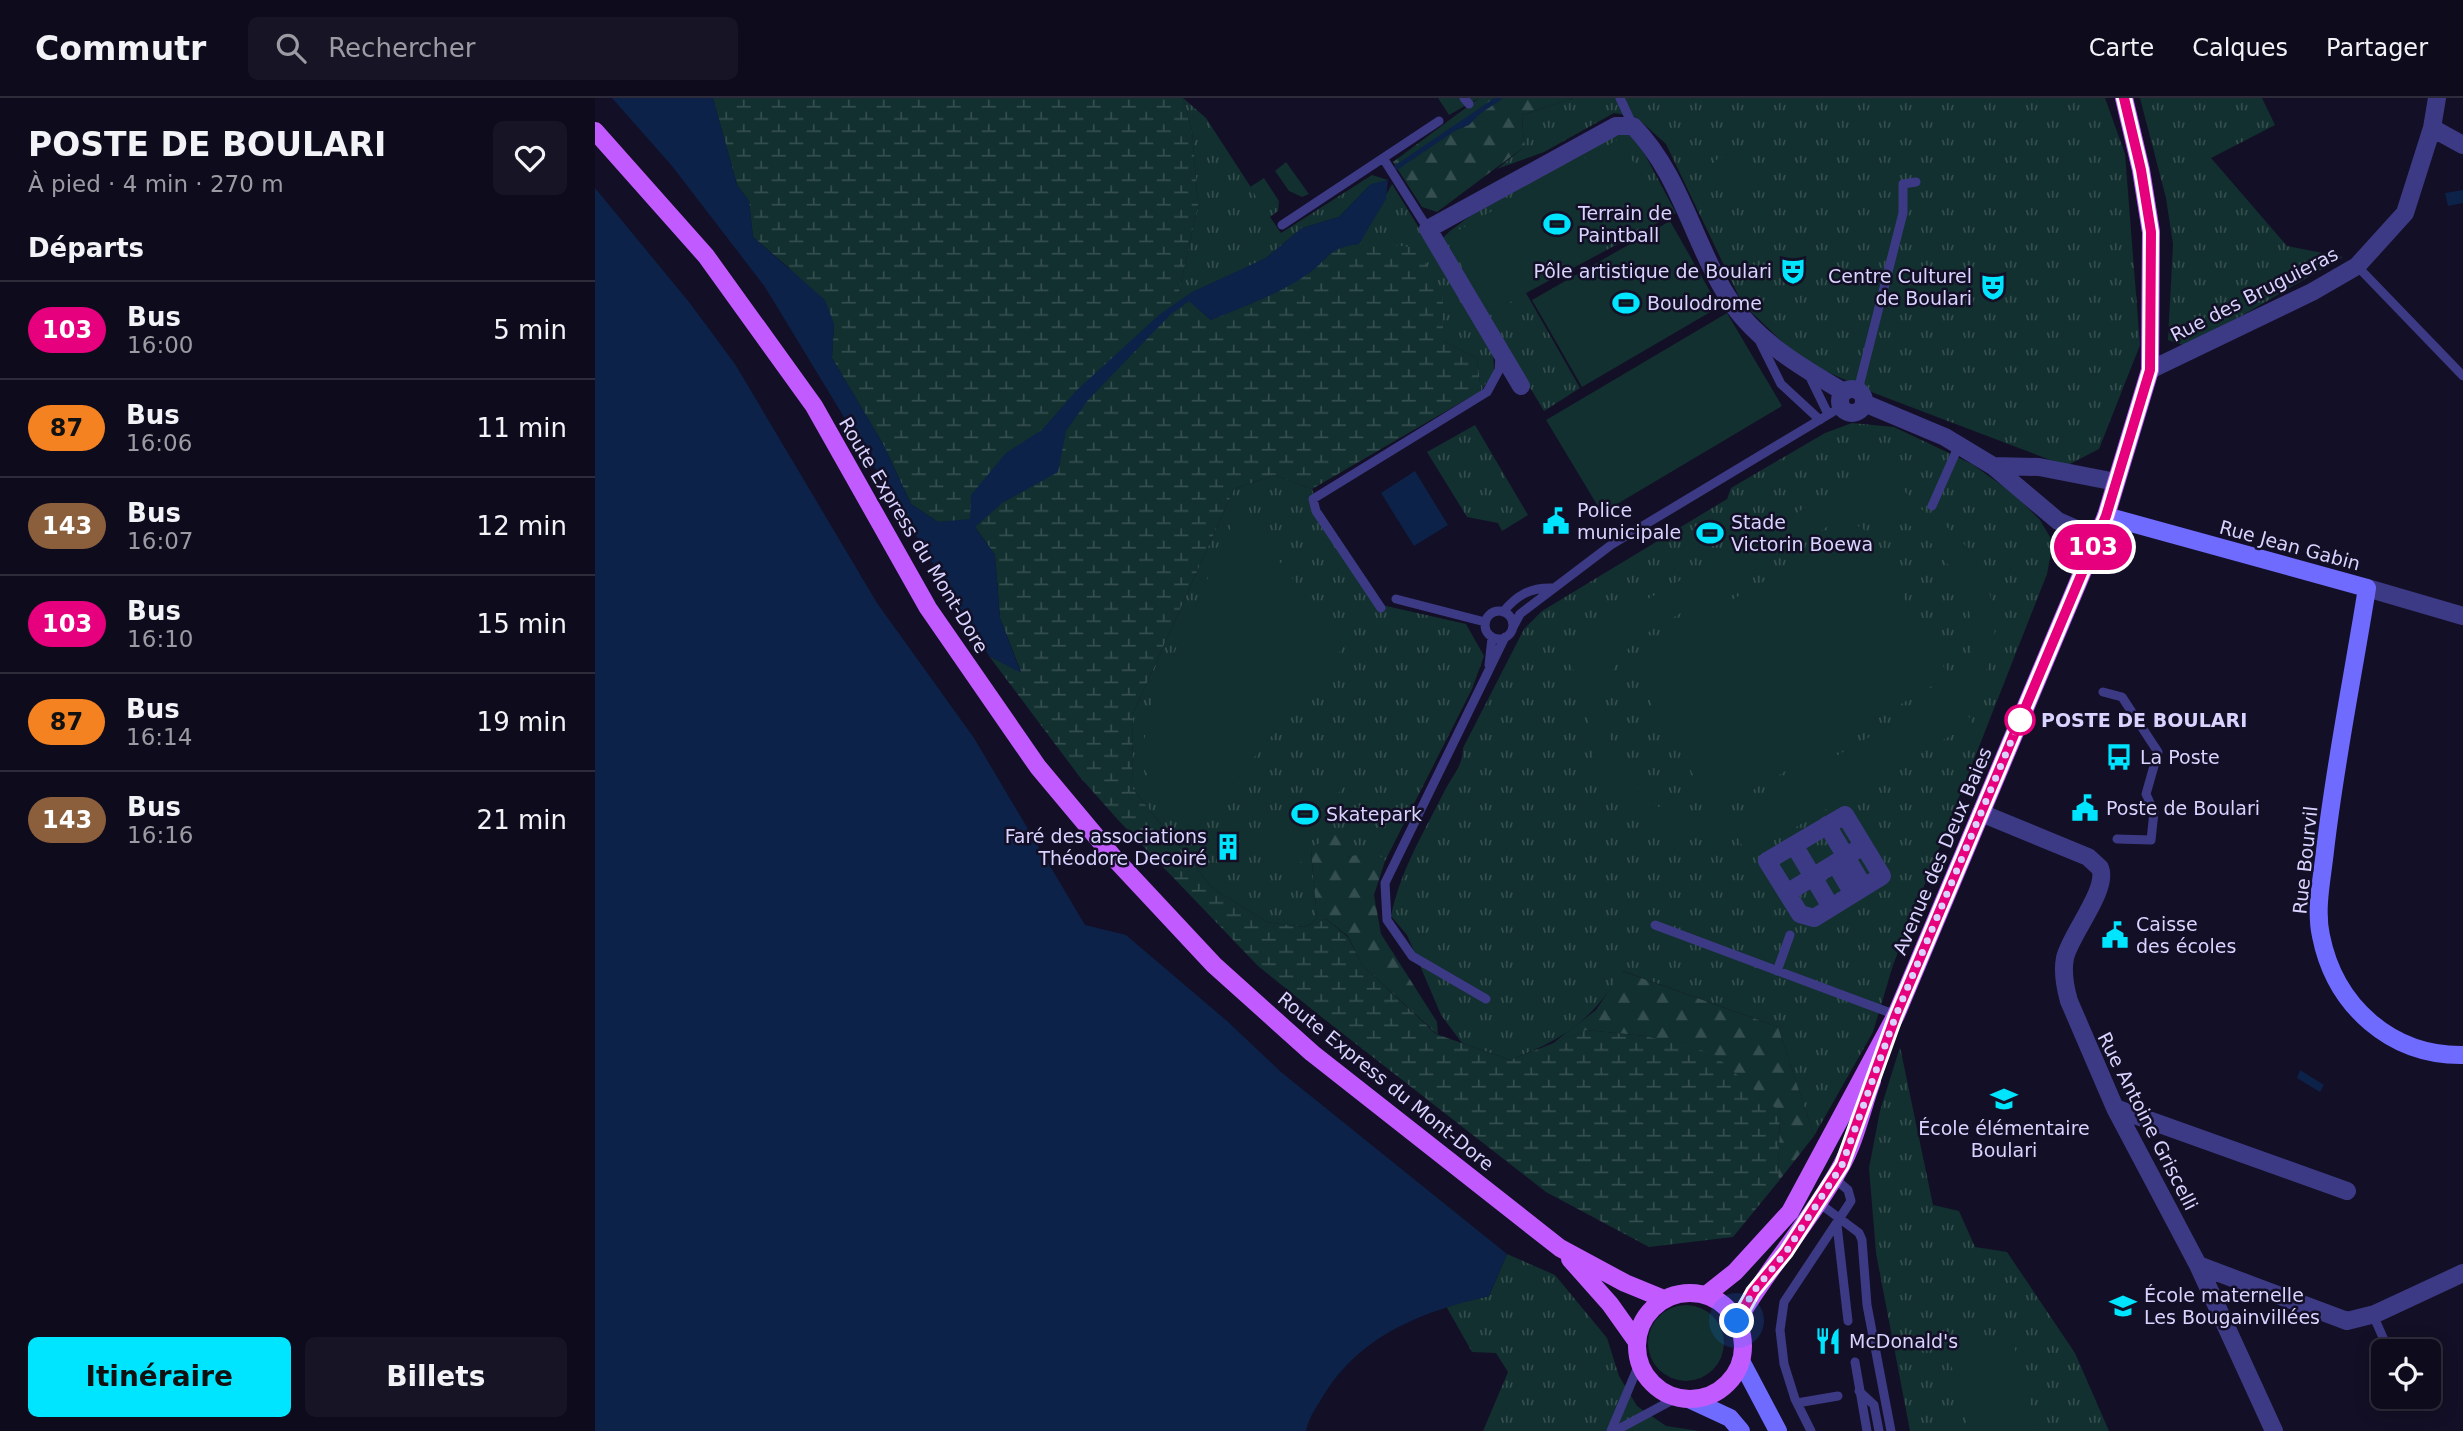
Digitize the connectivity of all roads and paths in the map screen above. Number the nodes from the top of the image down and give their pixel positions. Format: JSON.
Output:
{"nodes":[{"id":1,"x":2124,"y":98,"type":"edge"},
{"id":2,"x":2437,"y":98,"type":"edge"},
{"id":3,"x":1621,"y":99,"type":"edge"},
{"id":4,"x":1439,"y":121,"type":"dead end"},
{"id":5,"x":1633,"y":126,"type":"junction"},
{"id":6,"x":2432,"y":128,"type":"junction"},
{"id":7,"x":595,"y":131,"type":"edge"},
{"id":8,"x":2463,"y":145,"type":"edge"},
{"id":9,"x":1383,"y":158,"type":"junction"},
{"id":10,"x":1916,"y":183,"type":"dead end"},
{"id":11,"x":1282,"y":225,"type":"dead end"},
{"id":12,"x":1428,"y":229,"type":"junction"},
{"id":13,"x":2357,"y":266,"type":"junction"},
{"id":14,"x":1752,"y":326,"type":"junction"},
{"id":15,"x":1500,"y":351,"type":"junction"},
{"id":16,"x":1806,"y":370,"type":"junction"},
{"id":17,"x":2150,"y":370,"type":"junction"},
{"id":18,"x":2463,"y":376,"type":"edge"},
{"id":19,"x":1521,"y":387,"type":"dead end"},
{"id":20,"x":1843,"y":404,"type":"junction"},
{"id":21,"x":1959,"y":445,"type":"junction"},
{"id":22,"x":1993,"y":466,"type":"junction"},
{"id":23,"x":2116,"y":482,"type":"junction"},
{"id":24,"x":1932,"y":506,"type":"dead end"},
{"id":25,"x":2106,"y":516,"type":"junction"},
{"id":26,"x":2097,"y":538,"type":"junction"},
{"id":27,"x":1552,"y":588,"type":"junction"},
{"id":28,"x":2367,"y":588,"type":"junction"},
{"id":29,"x":1396,"y":599,"type":"dead end"},
{"id":30,"x":1381,"y":608,"type":"dead end"},
{"id":31,"x":1503,"y":612,"type":"junction"},
{"id":32,"x":2463,"y":616,"type":"edge"},
{"id":33,"x":1485,"y":622,"type":"junction"},
{"id":34,"x":1513,"y":626,"type":"junction"},
{"id":35,"x":1492,"y":638,"type":"junction"},
{"id":36,"x":1505,"y":638,"type":"junction"},
{"id":37,"x":1488,"y":670,"type":"junction"},
{"id":38,"x":2103,"y":692,"type":"dead end"},
{"id":39,"x":1981,"y":813,"type":"junction"},
{"id":40,"x":1828,"y":825,"type":"junction"},
{"id":41,"x":2117,"y":839,"type":"dead end"},
{"id":42,"x":1794,"y":845,"type":"junction"},
{"id":43,"x":1863,"y":846,"type":"junction"},
{"id":44,"x":1840,"y":860,"type":"junction"},
{"id":45,"x":1775,"y":873,"type":"junction"},
{"id":46,"x":1812,"y":876,"type":"junction"},
{"id":47,"x":1859,"y":890,"type":"junction"},
{"id":48,"x":1787,"y":893,"type":"junction"},
{"id":49,"x":1831,"y":907,"type":"junction"},
{"id":50,"x":1655,"y":925,"type":"dead end"},
{"id":51,"x":1790,"y":935,"type":"dead end"},
{"id":52,"x":1777,"y":971,"type":"junction"},
{"id":53,"x":1486,"y":999,"type":"dead end"},
{"id":54,"x":1896,"y":1015,"type":"junction"},
{"id":55,"x":2463,"y":1055,"type":"edge"},
{"id":56,"x":2115,"y":1108,"type":"junction"},
{"id":57,"x":1834,"y":1178,"type":"junction"},
{"id":58,"x":2347,"y":1191,"type":"dead end"},
{"id":59,"x":1819,"y":1203,"type":"junction"},
{"id":60,"x":1839,"y":1223,"type":"junction"},
{"id":61,"x":1560,"y":1248,"type":"junction"},
{"id":62,"x":2198,"y":1265,"type":"junction"},
{"id":63,"x":2463,"y":1273,"type":"edge"},
{"id":64,"x":1706,"y":1295,"type":"junction"},
{"id":65,"x":1664,"y":1299,"type":"junction"},
{"id":66,"x":2373,"y":1315,"type":"junction"},
{"id":67,"x":1737,"y":1321,"type":"junction"},
{"id":68,"x":1848,"y":1321,"type":"dead end"},
{"id":69,"x":2384,"y":1339,"type":"edge"},
{"id":70,"x":1637,"y":1342,"type":"junction"},
{"id":71,"x":1741,"y":1361,"type":"junction"},
{"id":72,"x":1640,"y":1362,"type":"junction"},
{"id":73,"x":1855,"y":1362,"type":"dead end"},
{"id":74,"x":1858,"y":1391,"type":"junction"},
{"id":75,"x":1839,"y":1396,"type":"dead end"},
{"id":76,"x":1684,"y":1398,"type":"junction"},
{"id":77,"x":1797,"y":1403,"type":"junction"},
{"id":78,"x":1613,"y":1431,"type":"edge"},
{"id":79,"x":1741,"y":1431,"type":"edge"},
{"id":80,"x":1778,"y":1431,"type":"edge"},
{"id":81,"x":1811,"y":1431,"type":"edge"},
{"id":82,"x":1867,"y":1431,"type":"edge"},
{"id":83,"x":1879,"y":1431,"type":"edge"},
{"id":84,"x":1891,"y":1431,"type":"edge"},
{"id":85,"x":2274,"y":1431,"type":"edge"}],
"edges":[{"from":1,"to":17,"type":"main road","name":"Avenue des Deux Baies"},
{"from":2,"to":6,"type":"street","name":"Rue des Bruguieras"},
{"from":3,"to":5,"type":"lane"},
{"from":4,"to":9,"type":"lane"},
{"from":5,"to":12,"type":"street"},
{"from":5,"to":14,"type":"street"},
{"from":6,"to":8,"type":"street"},
{"from":6,"to":13,"type":"street","name":"Rue des Bruguieras"},
{"from":7,"to":61,"type":"main road","name":"Route Express du Mont-Dore"},
{"from":9,"to":11,"type":"lane"},
{"from":9,"to":12,"type":"lane"},
{"from":10,"to":20,"type":"lane"},
{"from":12,"to":15,"type":"street"},
{"from":13,"to":17,"type":"street","name":"Rue des Bruguieras"},
{"from":13,"to":18,"type":"lane"},
{"from":14,"to":16,"type":"street"},
{"from":14,"to":20,"type":"lane"},
{"from":15,"to":19,"type":"street"},
{"from":15,"to":30,"type":"lane"},
{"from":16,"to":20,"type":"street"},
{"from":16,"to":20,"type":"lane"},
{"from":17,"to":23,"type":"main road","name":"Avenue des Deux Baies"},
{"from":20,"to":21,"type":"street"},
{"from":20,"to":27,"type":"lane"},
{"from":21,"to":22,"type":"street"},
{"from":21,"to":24,"type":"lane"},
{"from":22,"to":23,"type":"street"},
{"from":22,"to":26,"type":"street"},
{"from":23,"to":25,"type":"main road","name":"Avenue des Deux Baies"},
{"from":25,"to":26,"type":"main road","name":"Avenue des Deux Baies"},
{"from":25,"to":28,"type":"street","name":"Rue Jean Gabin"},
{"from":26,"to":39,"type":"main road","name":"Avenue des Deux Baies"},
{"from":27,"to":31,"type":"lane"},
{"from":27,"to":34,"type":"lane"},
{"from":28,"to":32,"type":"street","name":"Rue Jean Gabin"},
{"from":28,"to":55,"type":"street","name":"Rue Bourvil"},
{"from":29,"to":33,"type":"lane"},
{"from":31,"to":33,"type":"lane"},
{"from":31,"to":34,"type":"lane"},
{"from":33,"to":35,"type":"lane"},
{"from":34,"to":36,"type":"lane"},
{"from":35,"to":36,"type":"lane"},
{"from":35,"to":37,"type":"lane"},
{"from":36,"to":37,"type":"lane"},
{"from":37,"to":53,"type":"lane"},
{"from":38,"to":41,"type":"lane"},
{"from":39,"to":54,"type":"main road","name":"Avenue des Deux Baies"},
{"from":39,"to":56,"type":"street","name":"Rue Antoine Griscelli"},
{"from":40,"to":42,"type":"street"},
{"from":40,"to":43,"type":"street"},
{"from":40,"to":44,"type":"street"},
{"from":42,"to":45,"type":"street"},
{"from":42,"to":46,"type":"street"},
{"from":43,"to":44,"type":"street"},
{"from":43,"to":47,"type":"street"},
{"from":44,"to":46,"type":"street"},
{"from":44,"to":47,"type":"street"},
{"from":45,"to":46,"type":"street"},
{"from":45,"to":48,"type":"street"},
{"from":46,"to":48,"type":"street"},
{"from":46,"to":49,"type":"street"},
{"from":47,"to":49,"type":"street"},
{"from":48,"to":49,"type":"street"},
{"from":50,"to":52,"type":"lane"},
{"from":51,"to":52,"type":"lane"},
{"from":52,"to":54,"type":"lane"},
{"from":54,"to":57,"type":"main road","name":"Avenue des Deux Baies"},
{"from":54,"to":64,"type":"main road","name":"Avenue des Deux Baies"},
{"from":56,"to":58,"type":"street"},
{"from":56,"to":62,"type":"street","name":"Rue Antoine Griscelli"},
{"from":57,"to":59,"type":"main road","name":"Avenue des Deux Baies"},
{"from":57,"to":60,"type":"lane"},
{"from":59,"to":60,"type":"lane"},
{"from":59,"to":67,"type":"main road","name":"Avenue des Deux Baies"},
{"from":60,"to":68,"type":"lane"},
{"from":60,"to":77,"type":"lane"},
{"from":60,"to":84,"type":"lane"},
{"from":61,"to":65,"type":"main road","name":"Route Express du Mont-Dore"},
{"from":61,"to":70,"type":"main road","name":"Route Express du Mont-Dore"},
{"from":62,"to":66,"type":"street"},
{"from":62,"to":85,"type":"street","name":"Rue Antoine Griscelli"},
{"from":63,"to":66,"type":"street"},
{"from":64,"to":65,"type":"main road"},
{"from":64,"to":67,"type":"main road"},
{"from":65,"to":70,"type":"main road"},
{"from":66,"to":69,"type":"lane"},
{"from":67,"to":71,"type":"main road"},
{"from":70,"to":72,"type":"main road"},
{"from":71,"to":76,"type":"main road"},
{"from":71,"to":80,"type":"street"},
{"from":72,"to":76,"type":"main road"},
{"from":72,"to":78,"type":"lane"},
{"from":73,"to":74,"type":"lane"},
{"from":74,"to":82,"type":"lane"},
{"from":74,"to":83,"type":"lane"},
{"from":75,"to":77,"type":"lane"},
{"from":76,"to":78,"type":"lane"},
{"from":76,"to":79,"type":"street"},
{"from":77,"to":81,"type":"lane"}]}
